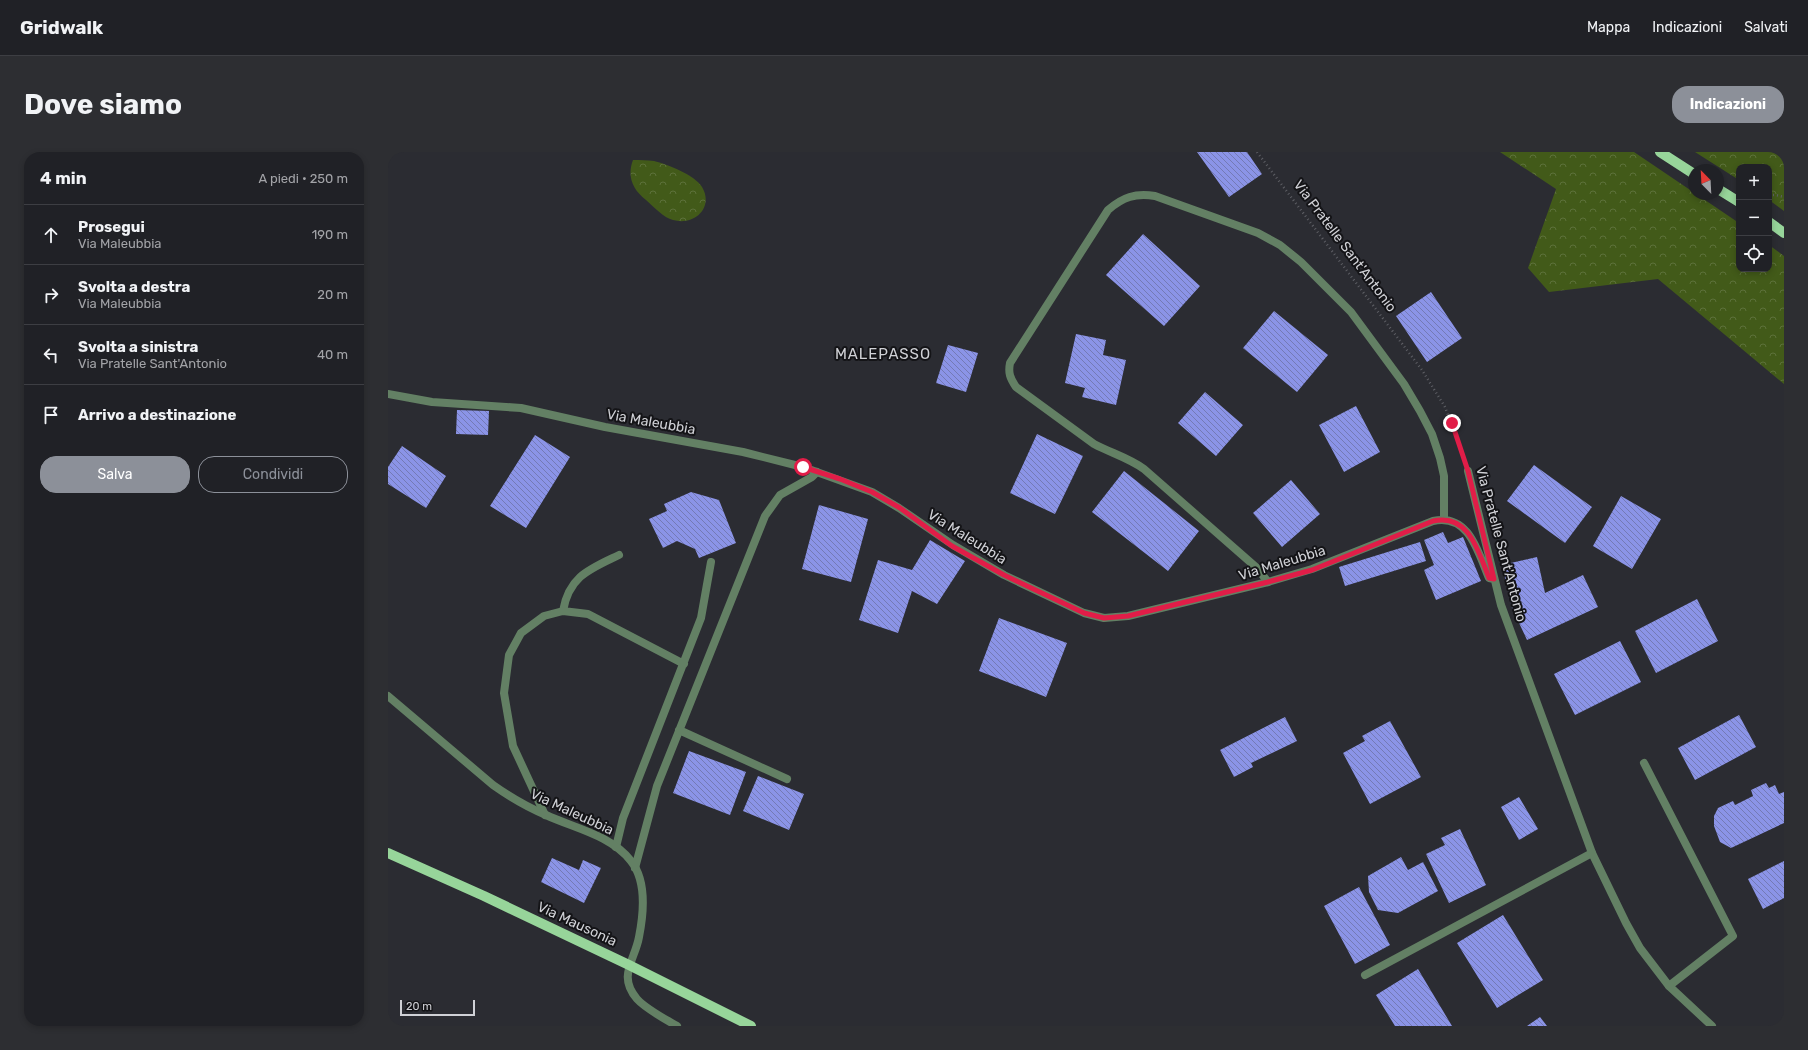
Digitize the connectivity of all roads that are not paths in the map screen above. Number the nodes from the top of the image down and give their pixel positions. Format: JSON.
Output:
{"nodes":[{"id":1,"x":1660,"y":152,"type":"edge"},
{"id":2,"x":1688,"y":170,"type":"edge"},
{"id":3,"x":1724,"y":193,"type":"edge"},
{"id":4,"x":1736,"y":200,"type":"edge"},
{"id":5,"x":1772,"y":224,"type":"edge"},
{"id":6,"x":1784,"y":233,"type":"edge"},
{"id":7,"x":388,"y":394,"type":"edge"},
{"id":8,"x":1468,"y":471,"type":"road end"},
{"id":9,"x":817,"y":472,"type":"junction"},
{"id":10,"x":1444,"y":519,"type":"junction"},
{"id":11,"x":619,"y":555,"type":"dead end"},
{"id":12,"x":711,"y":562,"type":"dead end"},
{"id":13,"x":1494,"y":579,"type":"junction"},
{"id":14,"x":1268,"y":582,"type":"junction"},
{"id":15,"x":563,"y":611,"type":"junction"},
{"id":16,"x":684,"y":664,"type":"junction"},
{"id":17,"x":388,"y":696,"type":"edge"},
{"id":18,"x":679,"y":730,"type":"junction"},
{"id":19,"x":1644,"y":763,"type":"dead end"},
{"id":20,"x":787,"y":778,"type":"dead end"},
{"id":21,"x":545,"y":815,"type":"junction"},
{"id":22,"x":616,"y":847,"type":"junction"},
{"id":23,"x":388,"y":853,"type":"edge"},
{"id":24,"x":1592,"y":853,"type":"junction"},
{"id":25,"x":635,"y":868,"type":"junction"},
{"id":26,"x":629,"y":965,"type":"junction"},
{"id":27,"x":1365,"y":975,"type":"dead end"},
{"id":28,"x":1670,"y":986,"type":"junction"},
{"id":29,"x":677,"y":1026,"type":"edge"},
{"id":30,"x":751,"y":1026,"type":"edge"},
{"id":31,"x":1712,"y":1026,"type":"edge"}],
"edges":[{"from":1,"to":2,"type":"main road"},
{"from":3,"to":4,"type":"main road"},
{"from":5,"to":6,"type":"main road"},
{"from":7,"to":9,"type":"street","name":"Via Maleubbia"},
{"from":8,"to":13,"type":"street","name":"Via Pratelle Sant'Antonio"},
{"from":9,"to":14,"type":"street","name":"Via Maleubbia"},
{"from":9,"to":18,"type":"street"},
{"from":10,"to":13,"type":"street"},
{"from":10,"to":14,"type":"street","name":"Via Maleubbia"},
{"from":10,"to":14,"type":"street"},
{"from":11,"to":15,"type":"street"},
{"from":12,"to":16,"type":"street"},
{"from":13,"to":24,"type":"street","name":"Via Pratelle Sant'Antonio"},
{"from":15,"to":16,"type":"street"},
{"from":15,"to":21,"type":"street"},
{"from":16,"to":22,"type":"street"},
{"from":17,"to":21,"type":"street","name":"Via Maleubbia"},
{"from":18,"to":20,"type":"street"},
{"from":18,"to":25,"type":"street"},
{"from":19,"to":28,"type":"street"},
{"from":21,"to":22,"type":"street","name":"Via Maleubbia"},
{"from":22,"to":25,"type":"street","name":"Via Maleubbia"},
{"from":23,"to":26,"type":"main road","name":"Via Mausonia"},
{"from":24,"to":27,"type":"street"},
{"from":24,"to":28,"type":"street","name":"Via Pratelle Sant'Antonio"},
{"from":25,"to":26,"type":"street","name":"Via Maleubbia"},
{"from":26,"to":29,"type":"street","name":"Via Maleubbia"},
{"from":26,"to":30,"type":"main road","name":"Via Mausonia"},
{"from":28,"to":31,"type":"street","name":"Via Pratelle Sant'Antonio"}]}
